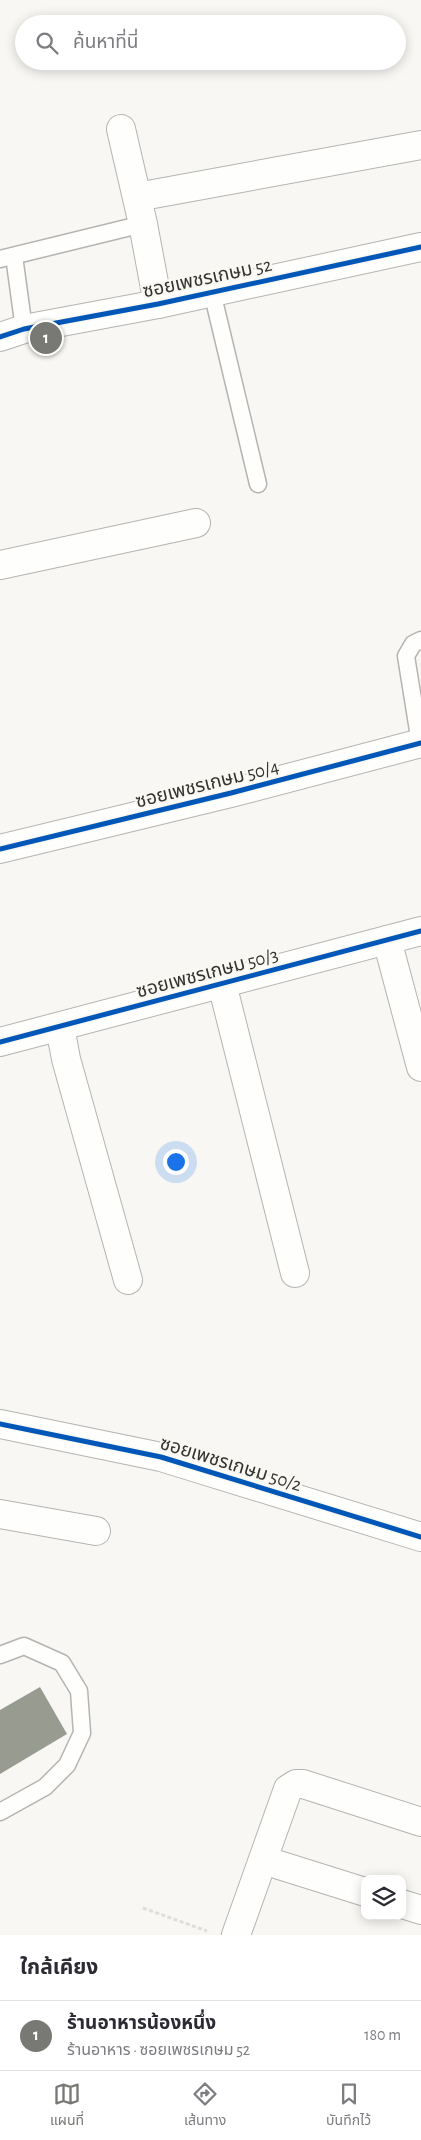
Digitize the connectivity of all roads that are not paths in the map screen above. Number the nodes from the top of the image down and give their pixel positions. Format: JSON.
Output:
{"nodes":[{"id":1,"x":121,"y":129,"type":"dead end"},
{"id":2,"x":421,"y":145,"type":"edge"},
{"id":3,"x":137,"y":197,"type":"junction"},
{"id":4,"x":143,"y":224,"type":"junction"},
{"id":5,"x":421,"y":247,"type":"edge"},
{"id":6,"x":7,"y":257,"type":"edge"},
{"id":7,"x":212,"y":292,"type":"junction"},
{"id":8,"x":158,"y":304,"type":"junction"},
{"id":9,"x":12,"y":333,"type":"edge"},
{"id":10,"x":258,"y":484,"type":"dead end"},
{"id":11,"x":196,"y":523,"type":"dead end"},
{"id":12,"x":0,"y":565,"type":"edge"},
{"id":13,"x":421,"y":640,"type":"edge"},
{"id":14,"x":420,"y":743,"type":"edge"},
{"id":15,"x":0,"y":849,"type":"edge"},
{"id":16,"x":421,"y":931,"type":"edge"},
{"id":17,"x":387,"y":940,"type":"junction"},
{"id":18,"x":222,"y":984,"type":"junction"},
{"id":19,"x":60,"y":1027,"type":"junction"},
{"id":20,"x":0,"y":1042,"type":"edge"},
{"id":21,"x":421,"y":1067,"type":"edge"},
{"id":22,"x":295,"y":1273,"type":"dead end"},
{"id":23,"x":128,"y":1280,"type":"dead end"},
{"id":24,"x":0,"y":1424,"type":"edge"},
{"id":25,"x":0,"y":1514,"type":"edge"},
{"id":26,"x":96,"y":1531,"type":"dead end"},
{"id":27,"x":421,"y":1537,"type":"edge"},
{"id":28,"x":0,"y":1655,"type":"edge"},
{"id":29,"x":0,"y":1812,"type":"edge"},
{"id":30,"x":421,"y":1822,"type":"edge"},
{"id":31,"x":263,"y":1860,"type":"junction"},
{"id":32,"x":361,"y":1891,"type":"edge"},
{"id":33,"x":406,"y":1905,"type":"edge"},
{"id":34,"x":421,"y":1910,"type":"edge"},
{"id":35,"x":224,"y":1934,"type":"edge"}],
"edges":[{"from":1,"to":3,"type":"street"},
{"from":2,"to":3,"type":"street"},
{"from":3,"to":4,"type":"street"},
{"from":4,"to":6,"type":"lane"},
{"from":4,"to":8,"type":"street"},
{"from":5,"to":7,"type":"street","name":"ซอยเพชรเกษม 52"},
{"from":6,"to":9,"type":"lane"},
{"from":7,"to":8,"type":"street","name":"ซอยเพชรเกษม 52"},
{"from":7,"to":10,"type":"lane"},
{"from":8,"to":9,"type":"street","name":"ซอยเพชรเกษม 52"},
{"from":11,"to":12,"type":"street"},
{"from":13,"to":14,"type":"lane"},
{"from":14,"to":15,"type":"street","name":"ซอยเพชรเกษม 50/4"},
{"from":16,"to":17,"type":"street","name":"ซอยเพชรเกษม 50/3"},
{"from":17,"to":18,"type":"street","name":"ซอยเพชรเกษม 50/3"},
{"from":17,"to":21,"type":"street"},
{"from":18,"to":19,"type":"street","name":"ซอยเพชรเกษม 50/3"},
{"from":18,"to":22,"type":"street"},
{"from":19,"to":20,"type":"street","name":"ซอยเพชรเกษม 50/3"},
{"from":19,"to":23,"type":"street"},
{"from":24,"to":27,"type":"street","name":"ซอยเพชรเกษม 50/2"},
{"from":25,"to":26,"type":"street"},
{"from":28,"to":29,"type":"lane"},
{"from":30,"to":31,"type":"street"},
{"from":31,"to":32,"type":"street"},
{"from":31,"to":35,"type":"street"},
{"from":33,"to":34,"type":"street"}]}
